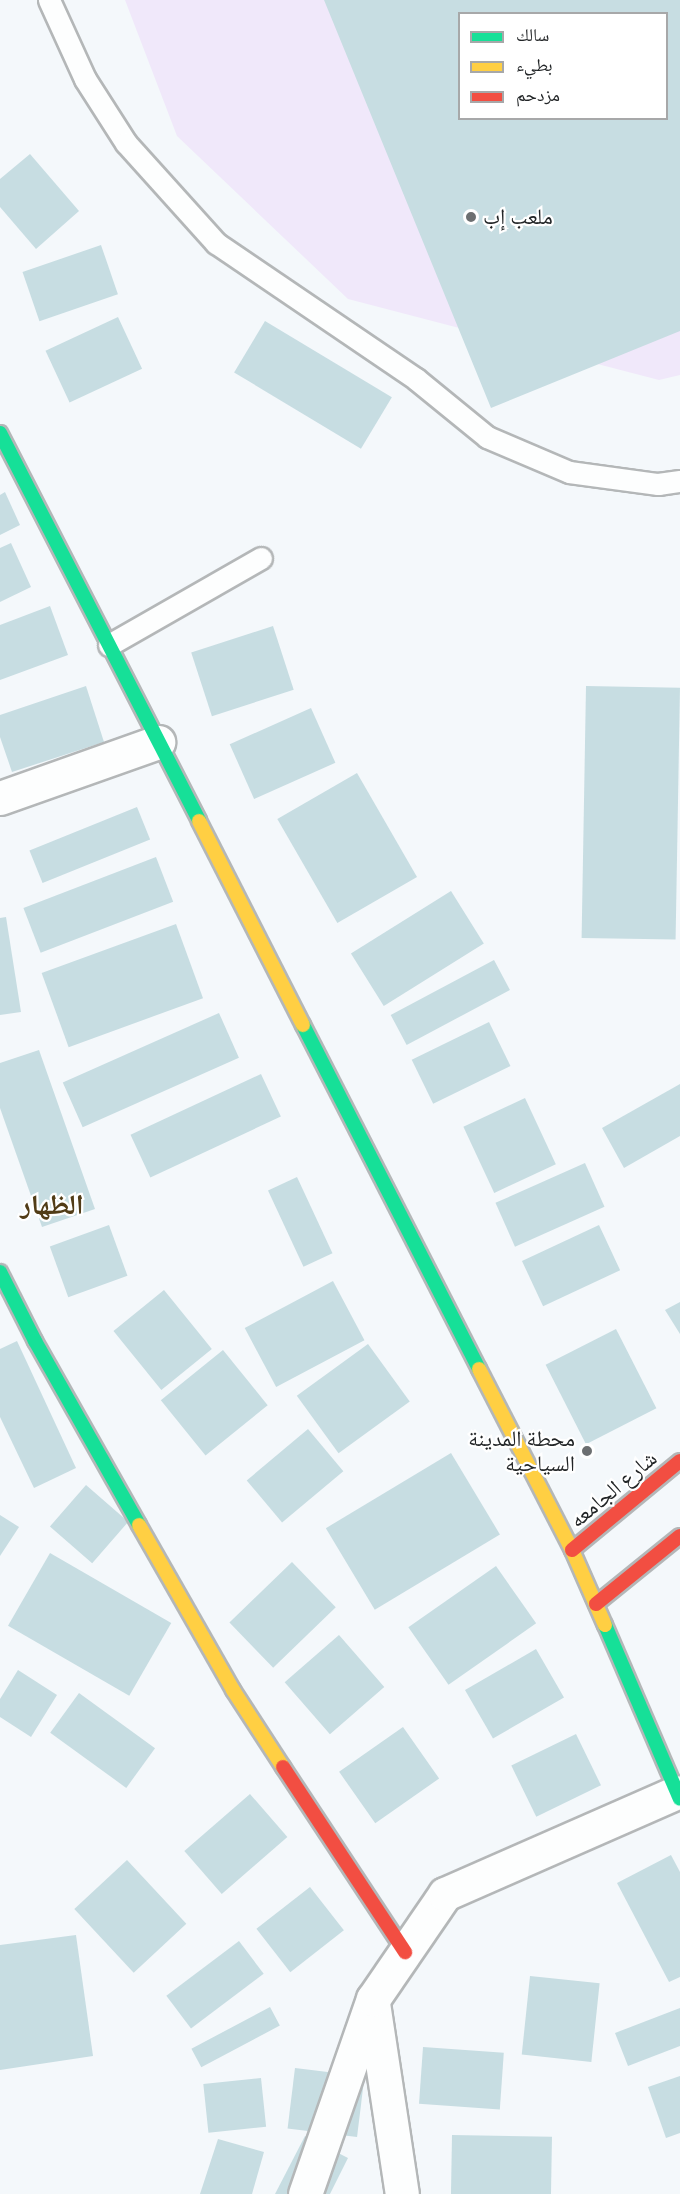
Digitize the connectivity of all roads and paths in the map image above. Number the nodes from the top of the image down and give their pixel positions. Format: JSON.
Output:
{"nodes":[{"id":1,"x":49,"y":0,"type":"edge"},
{"id":2,"x":0,"y":433,"type":"edge"},
{"id":3,"x":680,"y":481,"type":"edge"},
{"id":4,"x":261,"y":558,"type":"dead end"},
{"id":5,"x":109,"y":645,"type":"junction"},
{"id":6,"x":158,"y":742,"type":"junction"},
{"id":7,"x":0,"y":798,"type":"edge"},
{"id":8,"x":0,"y":1272,"type":"edge"},
{"id":9,"x":680,"y":1461,"type":"edge"},
{"id":10,"x":680,"y":1536,"type":"edge"},
{"id":11,"x":572,"y":1550,"type":"junction"},
{"id":12,"x":596,"y":1604,"type":"junction"},
{"id":13,"x":678,"y":1795,"type":"edge"},
{"id":14,"x":405,"y":1952,"type":"junction"},
{"id":15,"x":373,"y":1999,"type":"junction"},
{"id":16,"x":305,"y":2194,"type":"edge"},
{"id":17,"x":402,"y":2194,"type":"edge"}],
"edges":[{"from":1,"to":3,"type":"lane"},
{"from":2,"to":5,"type":"main road"},
{"from":4,"to":5,"type":"lane"},
{"from":5,"to":6,"type":"main road"},
{"from":6,"to":7,"type":"street"},
{"from":6,"to":11,"type":"main road"},
{"from":8,"to":14,"type":"main road"},
{"from":9,"to":11,"type":"main road","name":"شارع الجامعه"},
{"from":10,"to":12,"type":"main road"},
{"from":11,"to":12,"type":"main road"},
{"from":12,"to":13,"type":"main road"},
{"from":13,"to":14,"type":"street"},
{"from":14,"to":15,"type":"street"},
{"from":15,"to":16,"type":"street"},
{"from":15,"to":17,"type":"street"}]}
